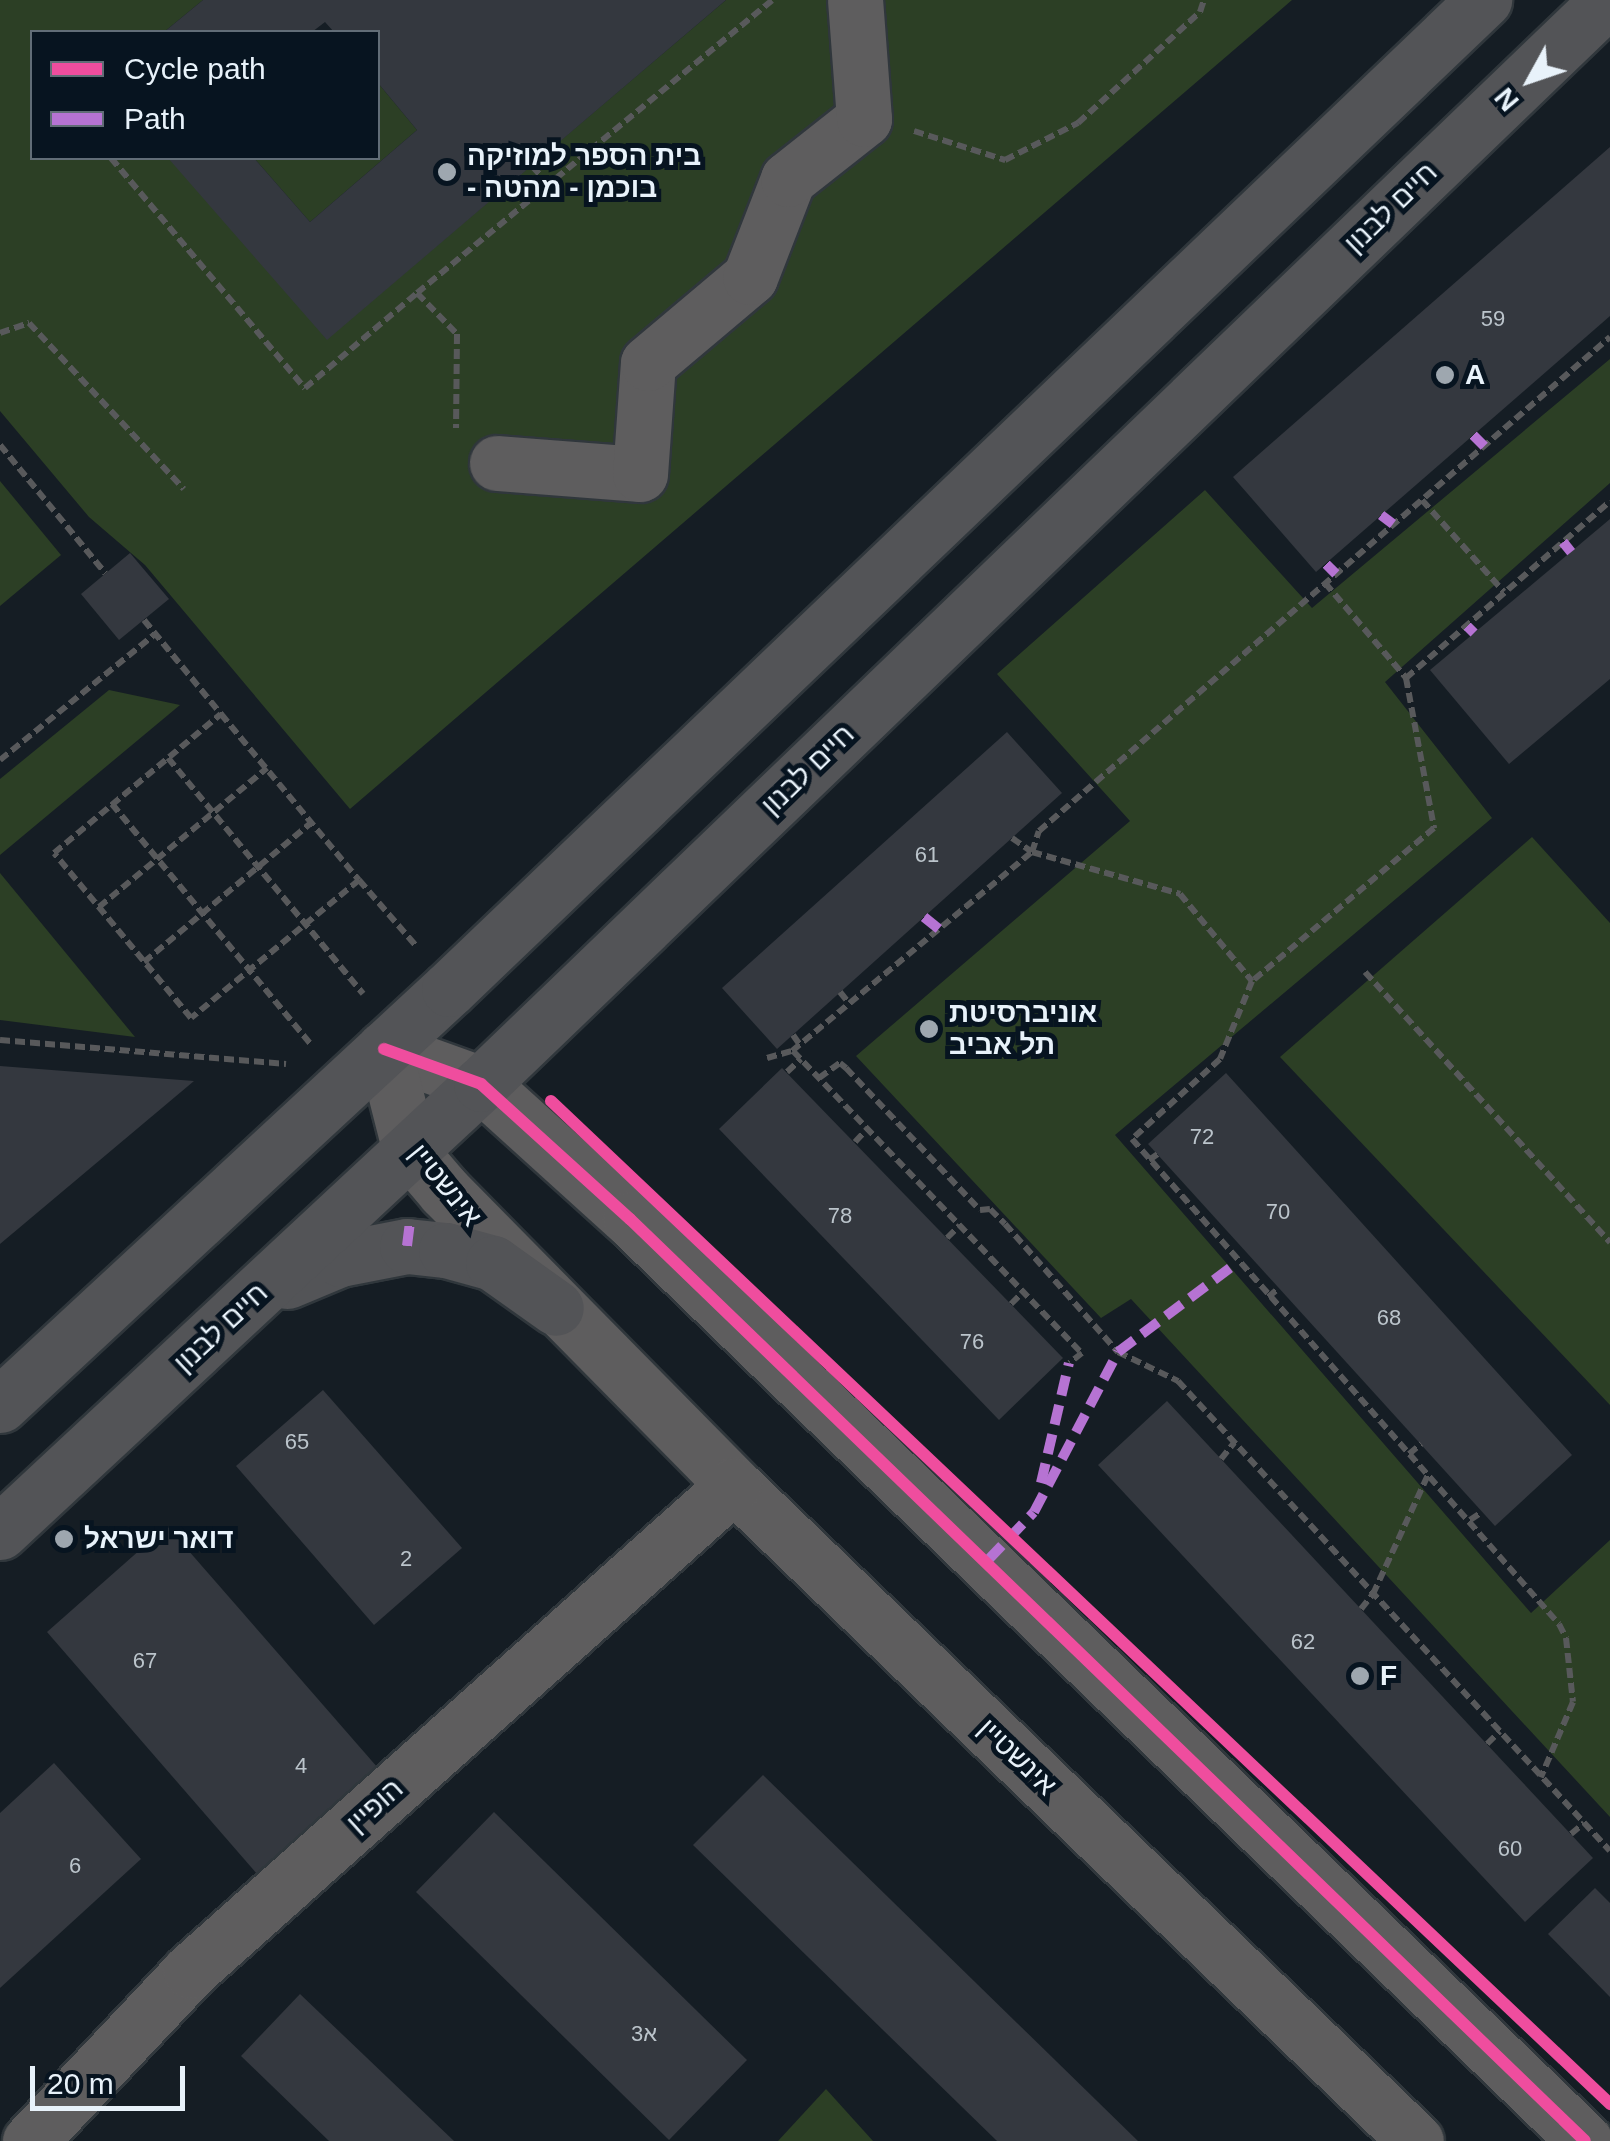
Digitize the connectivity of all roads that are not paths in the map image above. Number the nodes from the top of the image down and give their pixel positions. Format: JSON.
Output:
{"nodes":[{"id":1,"x":854,"y":0,"type":"edge"},
{"id":2,"x":1484,"y":0,"type":"edge"},
{"id":3,"x":1608,"y":0,"type":"edge"},
{"id":4,"x":497,"y":463,"type":"road end"},
{"id":5,"x":377,"y":1026,"type":"junction"},
{"id":6,"x":481,"y":1084,"type":"junction"},
{"id":7,"x":410,"y":1151,"type":"junction"},
{"id":8,"x":257,"y":1294,"type":"junction"},
{"id":9,"x":556,"y":1308,"type":"junction"},
{"id":10,"x":0,"y":1405,"type":"edge"},
{"id":11,"x":734,"y":1485,"type":"junction"},
{"id":12,"x":0,"y":1532,"type":"edge"},
{"id":13,"x":30,"y":2141,"type":"edge"},
{"id":14,"x":1416,"y":2141,"type":"edge"},
{"id":15,"x":1585,"y":2141,"type":"edge"}],
"edges":[{"from":1,"to":4,"type":"street"},
{"from":2,"to":5,"type":"main road"},
{"from":3,"to":6,"type":"main road","name":"חיים לבנון"},
{"from":5,"to":6,"type":"street"},
{"from":5,"to":7,"type":"street","name":"אינשטיין"},
{"from":5,"to":10,"type":"main road"},
{"from":6,"to":7,"type":"main road","name":"חיים לבנון"},
{"from":6,"to":15,"type":"street"},
{"from":7,"to":8,"type":"main road","name":"חיים לבנון"},
{"from":7,"to":9,"type":"street","name":"אינשטיין"},
{"from":8,"to":9,"type":"main road"},
{"from":8,"to":12,"type":"main road","name":"חיים לבנון"},
{"from":9,"to":11,"type":"street","name":"אינשטיין"},
{"from":11,"to":13,"type":"street","name":"הופיין"},
{"from":11,"to":14,"type":"street","name":"אינשטיין"}]}
